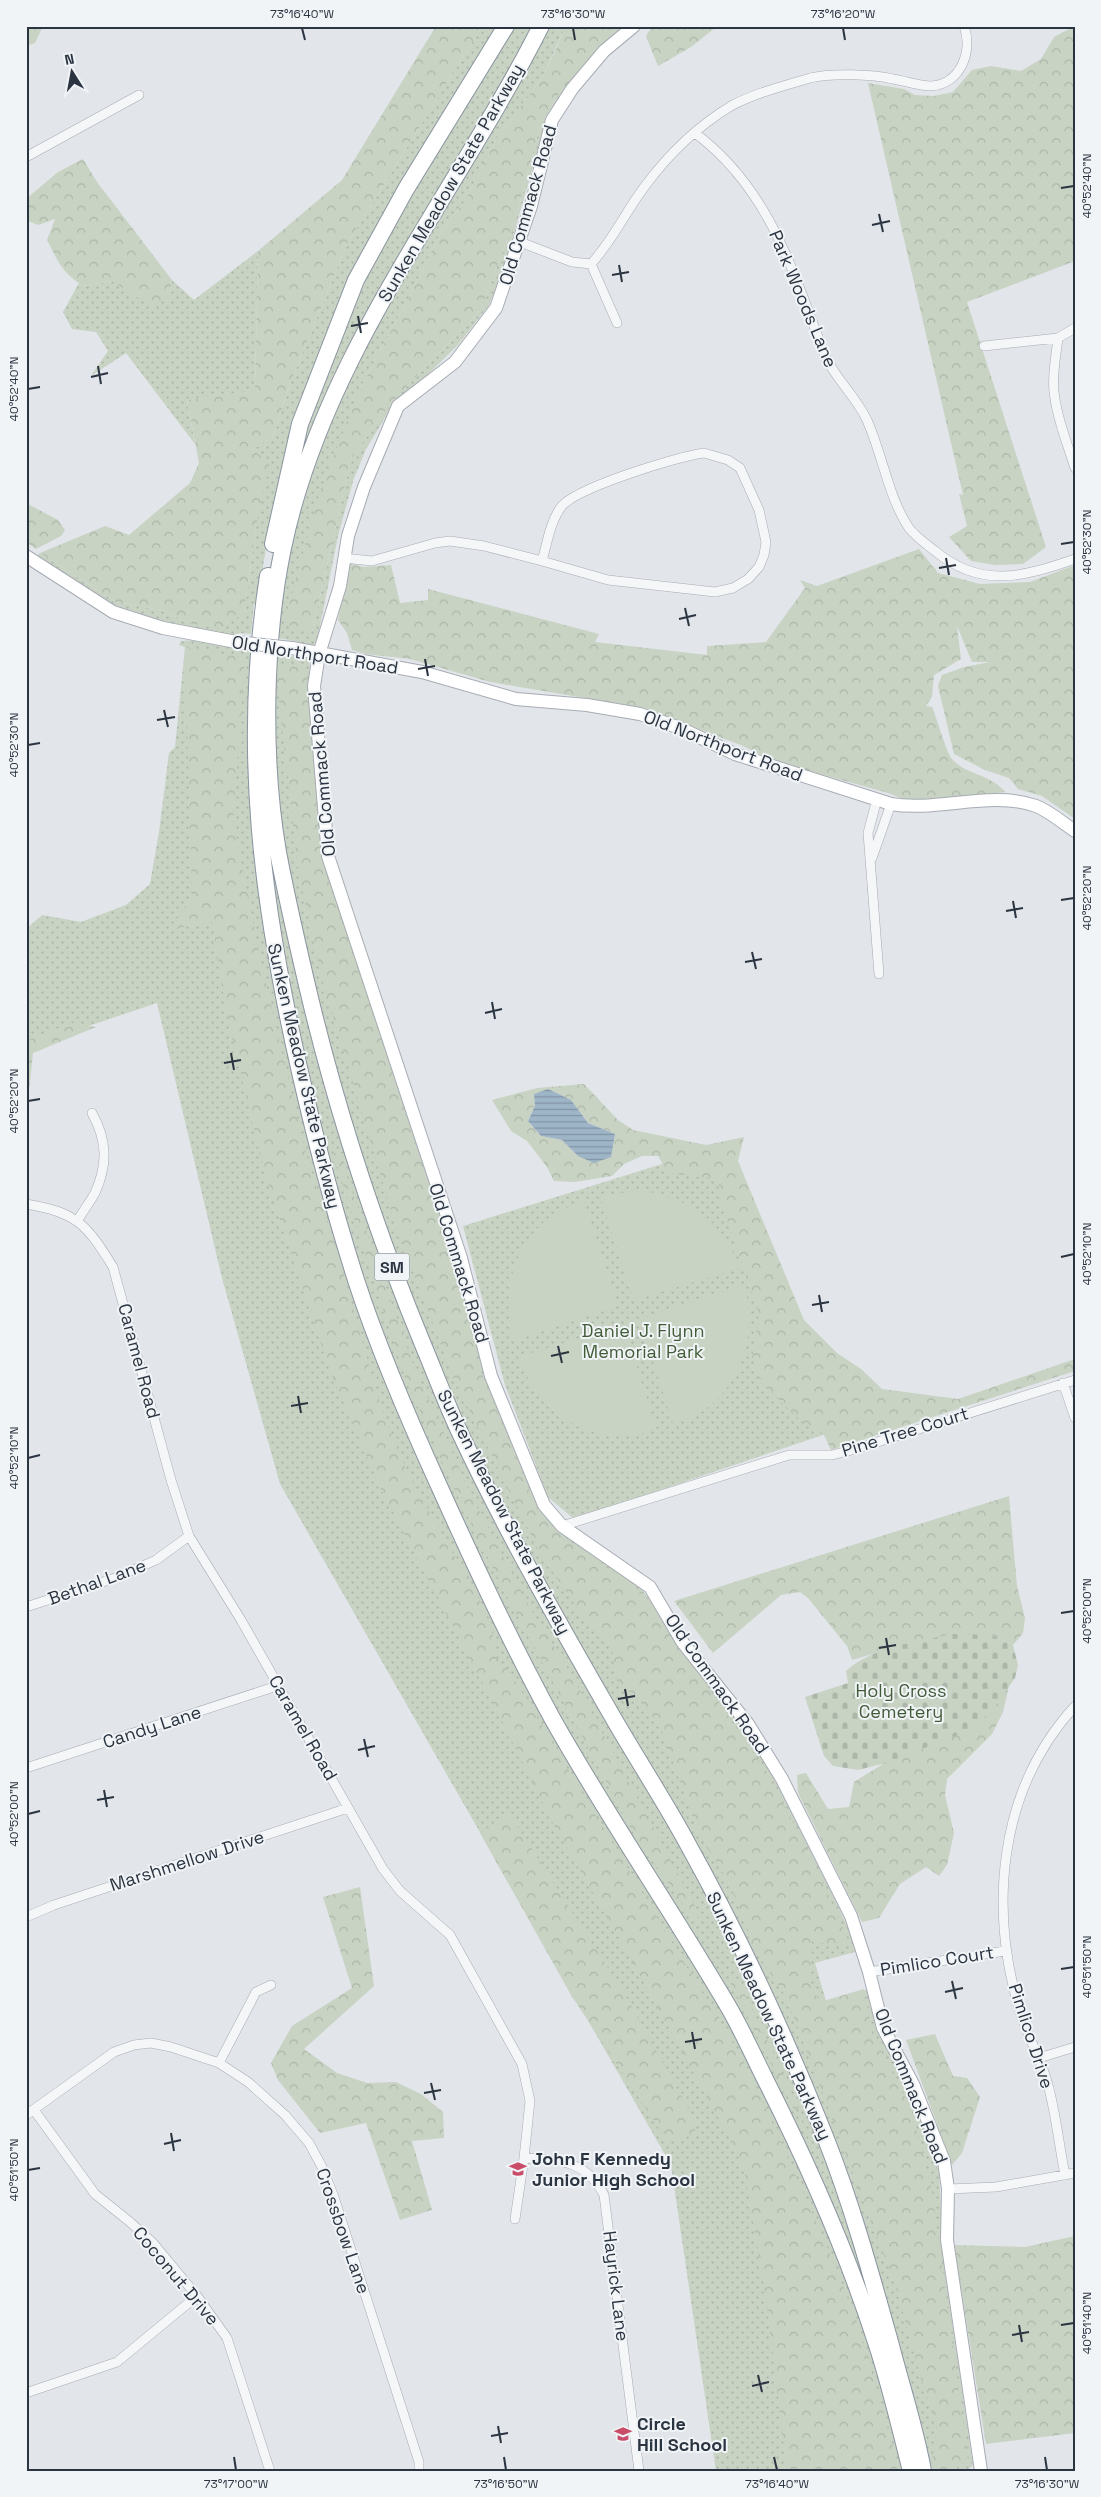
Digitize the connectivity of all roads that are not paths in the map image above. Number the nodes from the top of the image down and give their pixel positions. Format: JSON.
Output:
{"nodes":[{"id":1,"x":506,"y":26,"type":"edge"},
{"id":2,"x":541,"y":26,"type":"edge"},
{"id":3,"x":634,"y":26,"type":"edge"},
{"id":4,"x":964,"y":26,"type":"edge"},
{"id":5,"x":139,"y":95,"type":"dead end"},
{"id":6,"x":695,"y":133,"type":"junction"},
{"id":7,"x":26,"y":157,"type":"edge"},
{"id":8,"x":520,"y":242,"type":"junction"},
{"id":9,"x":591,"y":264,"type":"junction"},
{"id":10,"x":618,"y":323,"type":"dead end"},
{"id":11,"x":1075,"y":328,"type":"edge"},
{"id":12,"x":1058,"y":338,"type":"junction"},
{"id":13,"x":984,"y":346,"type":"dead end"},
{"id":14,"x":1070,"y":438,"type":"edge"},
{"id":15,"x":1075,"y":468,"type":"edge"},
{"id":16,"x":26,"y":556,"type":"edge"},
{"id":17,"x":344,"y":558,"type":"junction"},
{"id":18,"x":1075,"y":559,"type":"edge"},
{"id":19,"x":542,"y":561,"type":"junction"},
{"id":20,"x":319,"y":654,"type":"junction"},
{"id":21,"x":877,"y":799,"type":"junction"},
{"id":22,"x":891,"y":804,"type":"junction"},
{"id":23,"x":1075,"y":831,"type":"edge"},
{"id":24,"x":870,"y":863,"type":"junction"},
{"id":25,"x":879,"y":974,"type":"dead end"},
{"id":26,"x":92,"y":1113,"type":"dead end"},
{"id":27,"x":26,"y":1204,"type":"edge"},
{"id":28,"x":78,"y":1220,"type":"junction"},
{"id":29,"x":1075,"y":1380,"type":"edge"},
{"id":30,"x":1063,"y":1383,"type":"junction"},
{"id":31,"x":1075,"y":1418,"type":"edge"},
{"id":32,"x":562,"y":1526,"type":"junction"},
{"id":33,"x":189,"y":1536,"type":"junction"},
{"id":34,"x":26,"y":1607,"type":"edge"},
{"id":35,"x":277,"y":1686,"type":"junction"},
{"id":36,"x":1075,"y":1706,"type":"edge"},
{"id":37,"x":26,"y":1768,"type":"edge"},
{"id":38,"x":348,"y":1808,"type":"junction"},
{"id":39,"x":26,"y":1917,"type":"edge"},
{"id":40,"x":1005,"y":1951,"type":"junction"},
{"id":41,"x":869,"y":1972,"type":"junction"},
{"id":42,"x":271,"y":1985,"type":"dead end"},
{"id":43,"x":1075,"y":2047,"type":"edge"},
{"id":44,"x":1039,"y":2058,"type":"junction"},
{"id":45,"x":219,"y":2063,"type":"junction"},
{"id":46,"x":30,"y":2112,"type":"edge"},
{"id":47,"x":524,"y":2158,"type":"junction"},
{"id":48,"x":1075,"y":2173,"type":"edge"},
{"id":49,"x":1065,"y":2175,"type":"junction"},
{"id":50,"x":948,"y":2189,"type":"junction"},
{"id":51,"x":514,"y":2218,"type":"dead end"},
{"id":52,"x":197,"y":2296,"type":"junction"},
{"id":53,"x":26,"y":2394,"type":"edge"},
{"id":54,"x":270,"y":2471,"type":"edge"},
{"id":55,"x":419,"y":2471,"type":"edge"},
{"id":56,"x":639,"y":2471,"type":"edge"},
{"id":57,"x":911,"y":2471,"type":"edge"},
{"id":58,"x":922,"y":2471,"type":"edge"},
{"id":59,"x":981,"y":2471,"type":"edge"}],
"edges":[{"from":1,"to":57,"type":"highway","name":"Sunken Meadow State Parkway","number":"SM"},
{"from":2,"to":58,"type":"highway","name":"Sunken Meadow State Parkway","number":"SM"},
{"from":3,"to":8,"type":"street","name":"Old Commack Road"},
{"from":4,"to":6,"type":"street"},
{"from":5,"to":7,"type":"street"},
{"from":6,"to":9,"type":"street"},
{"from":6,"to":18,"type":"street","name":"Park Woods Lane"},
{"from":8,"to":9,"type":"street"},
{"from":8,"to":17,"type":"street","name":"Old Commack Road"},
{"from":9,"to":10,"type":"street"},
{"from":11,"to":12,"type":"street"},
{"from":12,"to":13,"type":"street"},
{"from":12,"to":14,"type":"street"},
{"from":14,"to":15,"type":"street"},
{"from":16,"to":20,"type":"street","name":"Old Northport Road","bridge":true},
{"from":17,"to":19,"type":"street"},
{"from":17,"to":20,"type":"street","name":"Old Commack Road"},
{"from":19,"to":19,"type":"street"},
{"from":20,"to":21,"type":"street","name":"Old Northport Road"},
{"from":20,"to":32,"type":"street","name":"Old Commack Road"},
{"from":21,"to":22,"type":"street","name":"Old Northport Road"},
{"from":21,"to":24,"type":"street"},
{"from":22,"to":23,"type":"street","name":"Old Northport Road"},
{"from":22,"to":24,"type":"street"},
{"from":24,"to":25,"type":"street"},
{"from":26,"to":28,"type":"street"},
{"from":27,"to":28,"type":"street"},
{"from":28,"to":33,"type":"street","name":"Caramel Road"},
{"from":29,"to":30,"type":"street","name":"Pine Tree Court"},
{"from":30,"to":31,"type":"street"},
{"from":30,"to":32,"type":"street","name":"Pine Tree Court"},
{"from":32,"to":41,"type":"street","name":"Old Commack Road"},
{"from":33,"to":34,"type":"street","name":"Bethal Lane"},
{"from":33,"to":35,"type":"street","name":"Caramel Road"},
{"from":35,"to":37,"type":"street","name":"Candy Lane"},
{"from":35,"to":38,"type":"street","name":"Caramel Road"},
{"from":36,"to":40,"type":"street","name":"Pimlico Drive"},
{"from":38,"to":39,"type":"street","name":"Marshmellow Drive"},
{"from":38,"to":47,"type":"street","name":"Caramel Road"},
{"from":40,"to":41,"type":"street","name":"Pimlico Court"},
{"from":40,"to":44,"type":"street","name":"Pimlico Drive"},
{"from":41,"to":50,"type":"street","name":"Old Commack Road"},
{"from":42,"to":45,"type":"street"},
{"from":43,"to":44,"type":"street"},
{"from":44,"to":49,"type":"street","name":"Pimlico Drive"},
{"from":45,"to":46,"type":"street","name":"Crossbow Lane"},
{"from":45,"to":55,"type":"street","name":"Crossbow Lane"},
{"from":46,"to":52,"type":"street","name":"Coconut Drive"},
{"from":47,"to":51,"type":"street","name":"Caramel Road"},
{"from":47,"to":56,"type":"street","name":"Hayrick Lane"},
{"from":48,"to":49,"type":"street"},
{"from":49,"to":50,"type":"street"},
{"from":50,"to":59,"type":"street","name":"Old Commack Road"},
{"from":52,"to":53,"type":"street"},
{"from":52,"to":54,"type":"street","name":"Coconut Drive"}]}
